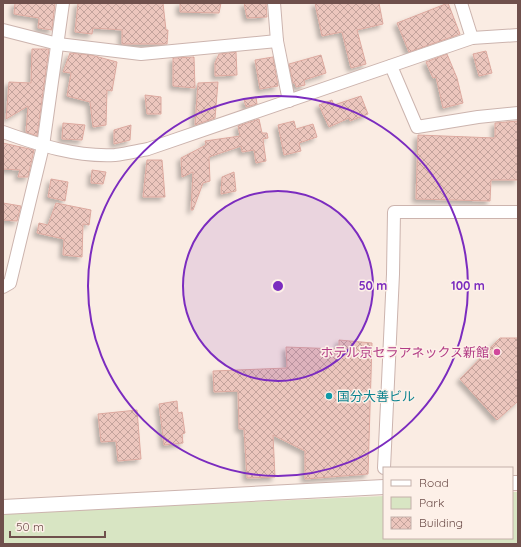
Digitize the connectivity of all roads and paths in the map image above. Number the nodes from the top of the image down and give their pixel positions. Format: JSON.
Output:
{"nodes":[{"id":1,"x":63,"y":3,"type":"edge"},
{"id":2,"x":274,"y":3,"type":"edge"},
{"id":3,"x":460,"y":3,"type":"edge"},
{"id":4,"x":3,"y":30,"type":"edge"},
{"id":5,"x":518,"y":35,"type":"edge"},
{"id":6,"x":472,"y":38,"type":"junction"},
{"id":7,"x":277,"y":41,"type":"junction"},
{"id":8,"x":58,"y":44,"type":"junction"},
{"id":9,"x":391,"y":66,"type":"junction"},
{"id":10,"x":289,"y":101,"type":"junction"},
{"id":11,"x":518,"y":113,"type":"edge"},
{"id":12,"x":3,"y":132,"type":"edge"},
{"id":13,"x":43,"y":146,"type":"junction"},
{"id":14,"x":518,"y":212,"type":"edge"},
{"id":15,"x":3,"y":287,"type":"edge"},
{"id":16,"x":384,"y":467,"type":"edge"},
{"id":17,"x":383,"y":483,"type":"edge"},
{"id":18,"x":3,"y":507,"type":"edge"}],
"edges":[{"from":1,"to":8,"type":"street"},
{"from":2,"to":7,"type":"street"},
{"from":3,"to":6,"type":"street"},
{"from":4,"to":8,"type":"street"},
{"from":5,"to":6,"type":"street"},
{"from":6,"to":9,"type":"street"},
{"from":7,"to":8,"type":"street"},
{"from":7,"to":10,"type":"street"},
{"from":8,"to":13,"type":"street"},
{"from":9,"to":10,"type":"street"},
{"from":9,"to":11,"type":"street"},
{"from":10,"to":13,"type":"street"},
{"from":12,"to":13,"type":"street"},
{"from":13,"to":15,"type":"street"},
{"from":14,"to":16,"type":"street"},
{"from":17,"to":18,"type":"street"}]}
